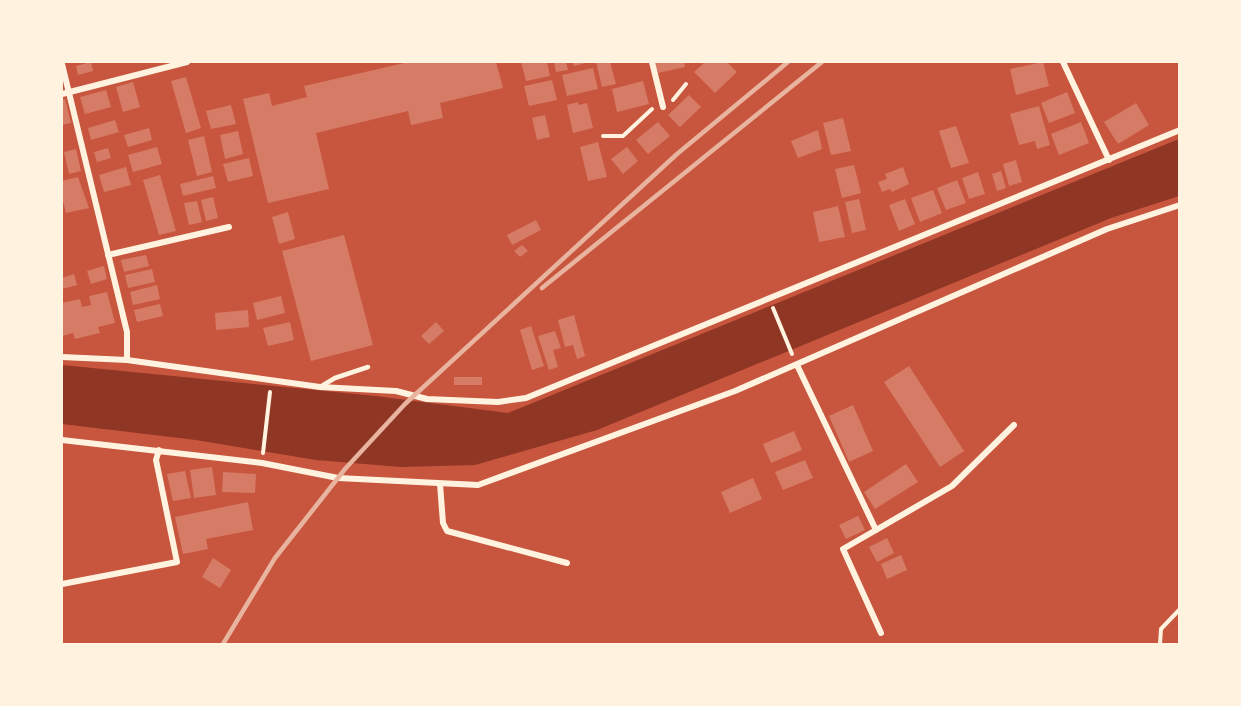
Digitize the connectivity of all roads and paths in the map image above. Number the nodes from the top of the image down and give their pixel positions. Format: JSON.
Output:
{"nodes":[{"id":1,"x":187,"y":62,"type":"edge"},
{"id":2,"x":652,"y":62,"type":"edge"},
{"id":3,"x":1063,"y":62,"type":"edge"},
{"id":4,"x":62,"y":64,"type":"edge"},
{"id":5,"x":686,"y":84,"type":"dead end"},
{"id":6,"x":65,"y":93,"type":"edge"},
{"id":7,"x":663,"y":107,"type":"junction"},
{"id":8,"x":1179,"y":130,"type":"edge"},
{"id":9,"x":603,"y":136,"type":"dead end"},
{"id":10,"x":1109,"y":160,"type":"junction"},
{"id":11,"x":1179,"y":205,"type":"edge"},
{"id":12,"x":229,"y":227,"type":"dead end"},
{"id":13,"x":108,"y":255,"type":"junction"},
{"id":14,"x":770,"y":300,"type":"dead end"},
{"id":15,"x":62,"y":357,"type":"edge"},
{"id":16,"x":127,"y":360,"type":"junction"},
{"id":17,"x":796,"y":365,"type":"junction"},
{"id":18,"x":368,"y":367,"type":"dead end"},
{"id":19,"x":271,"y":382,"type":"dead end"},
{"id":20,"x":320,"y":387,"type":"junction"},
{"id":21,"x":1014,"y":425,"type":"dead end"},
{"id":22,"x":62,"y":440,"type":"edge"},
{"id":23,"x":159,"y":450,"type":"junction"},
{"id":24,"x":262,"y":461,"type":"dead end"},
{"id":25,"x":440,"y":484,"type":"junction"},
{"id":26,"x":876,"y":531,"type":"junction"},
{"id":27,"x":567,"y":563,"type":"dead end"},
{"id":28,"x":62,"y":584,"type":"edge"},
{"id":29,"x":1179,"y":609,"type":"edge"},
{"id":30,"x":881,"y":633,"type":"dead end"},
{"id":31,"x":1160,"y":645,"type":"edge"}],
"edges":[{"from":1,"to":6,"type":"street"},
{"from":2,"to":7,"type":"street"},
{"from":3,"to":10,"type":"street"},
{"from":4,"to":6,"type":"street"},
{"from":5,"to":7,"type":"path"},
{"from":6,"to":13,"type":"street"},
{"from":7,"to":9,"type":"path"},
{"from":8,"to":10,"type":"street"},
{"from":10,"to":20,"type":"street"},
{"from":11,"to":17,"type":"street"},
{"from":12,"to":13,"type":"street"},
{"from":13,"to":16,"type":"street"},
{"from":14,"to":17,"type":"path"},
{"from":15,"to":16,"type":"street"},
{"from":16,"to":20,"type":"street"},
{"from":17,"to":25,"type":"street"},
{"from":17,"to":26,"type":"street"},
{"from":18,"to":20,"type":"lane"},
{"from":19,"to":24,"type":"path"},
{"from":21,"to":26,"type":"street"},
{"from":22,"to":23,"type":"street"},
{"from":23,"to":25,"type":"street"},
{"from":23,"to":28,"type":"street"},
{"from":25,"to":27,"type":"street"},
{"from":26,"to":30,"type":"street"},
{"from":29,"to":31,"type":"path"}]}
